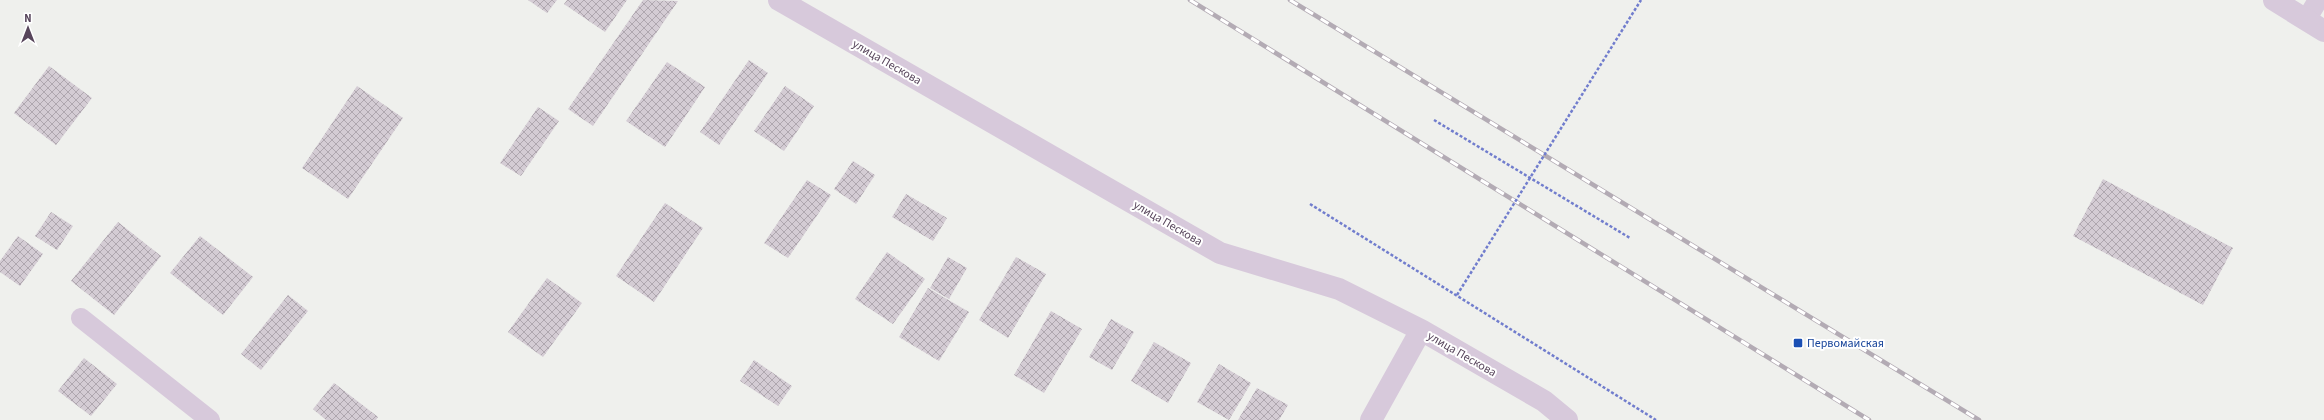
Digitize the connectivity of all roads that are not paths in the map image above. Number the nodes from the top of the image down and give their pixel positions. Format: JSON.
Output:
{"nodes":[{"id":1,"x":780,"y":0,"type":"edge"},
{"id":2,"x":2274,"y":0,"type":"edge"},
{"id":3,"x":2318,"y":0,"type":"edge"},
{"id":4,"x":2315,"y":26,"type":"edge"},
{"id":5,"x":81,"y":318,"type":"dead end"},
{"id":6,"x":1421,"y":330,"type":"junction"},
{"id":7,"x":210,"y":420,"type":"edge"},
{"id":8,"x":1371,"y":420,"type":"edge"},
{"id":9,"x":1567,"y":420,"type":"edge"}],
"edges":[{"from":1,"to":6,"type":"street","name":"улица Пескова"},
{"from":2,"to":4,"type":"street"},
{"from":3,"to":4,"type":"lane"},
{"from":5,"to":7,"type":"lane"},
{"from":6,"to":8,"type":"street"},
{"from":6,"to":9,"type":"street","name":"улица Пескова"}]}
